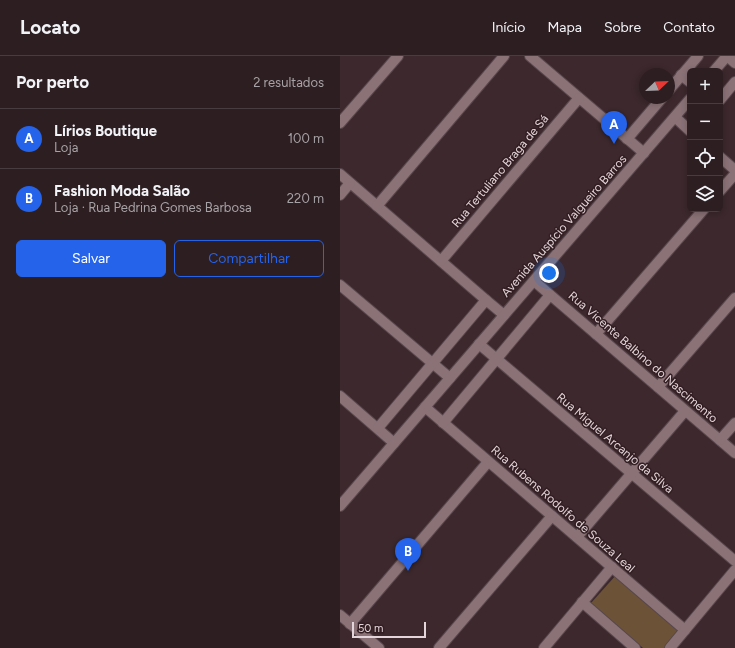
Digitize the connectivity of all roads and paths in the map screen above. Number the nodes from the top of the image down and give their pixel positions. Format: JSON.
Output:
{"nodes":[{"id":1,"x":398,"y":56,"type":"edge"},
{"id":2,"x":504,"y":56,"type":"edge"},
{"id":3,"x":530,"y":56,"type":"edge"},
{"id":4,"x":698,"y":56,"type":"edge"},
{"id":5,"x":727,"y":56,"type":"edge"},
{"id":6,"x":735,"y":63,"type":"edge"},
{"id":7,"x":717,"y":68,"type":"edge"},
{"id":8,"x":681,"y":76,"type":"junction"},
{"id":9,"x":687,"y":80,"type":"edge"},
{"id":10,"x":735,"y":82,"type":"edge"},
{"id":11,"x":675,"y":83,"type":"edge"},
{"id":12,"x":723,"y":96,"type":"edge"},
{"id":13,"x":579,"y":98,"type":"junction"},
{"id":14,"x":687,"y":103,"type":"edge"},
{"id":15,"x":657,"y":104,"type":"edge"},
{"id":16,"x":342,"y":116,"type":"edge"},
{"id":17,"x":675,"y":118,"type":"junction"},
{"id":18,"x":687,"y":128,"type":"edge"},
{"id":19,"x":627,"y":139,"type":"junction"},
{"id":20,"x":644,"y":153,"type":"junction"},
{"id":21,"x":723,"y":160,"type":"edge"},
{"id":22,"x":735,"y":170,"type":"edge"},
{"id":23,"x":340,"y":174,"type":"edge"},
{"id":24,"x":735,"y":174,"type":"edge"},
{"id":25,"x":350,"y":183,"type":"junction"},
{"id":26,"x":723,"y":188,"type":"edge"},
{"id":27,"x":340,"y":196,"type":"edge"},
{"id":28,"x":377,"y":206,"type":"junction"},
{"id":29,"x":701,"y":212,"type":"edge"},
{"id":30,"x":441,"y":261,"type":"junction"},
{"id":31,"x":534,"y":281,"type":"junction"},
{"id":32,"x":340,"y":285,"type":"edge"},
{"id":33,"x":550,"y":295,"type":"junction"},
{"id":34,"x":735,"y":298,"type":"edge"},
{"id":35,"x":486,"y":300,"type":"junction"},
{"id":36,"x":504,"y":315,"type":"junction"},
{"id":37,"x":596,"y":334,"type":"junction"},
{"id":38,"x":479,"y":344,"type":"junction"},
{"id":39,"x":497,"y":359,"type":"junction"},
{"id":40,"x":433,"y":363,"type":"junction"},
{"id":41,"x":450,"y":378,"type":"junction"},
{"id":42,"x":658,"y":387,"type":"junction"},
{"id":43,"x":340,"y":396,"type":"edge"},
{"id":44,"x":425,"y":407,"type":"junction"},
{"id":45,"x":685,"y":411,"type":"junction"},
{"id":46,"x":444,"y":423,"type":"junction"},
{"id":47,"x":735,"y":423,"type":"edge"},
{"id":48,"x":378,"y":428,"type":"junction"},
{"id":49,"x":720,"y":440,"type":"junction"},
{"id":50,"x":394,"y":443,"type":"junction"},
{"id":51,"x":735,"y":453,"type":"edge"},
{"id":52,"x":488,"y":462,"type":"junction"},
{"id":53,"x":631,"y":474,"type":"junction"},
{"id":54,"x":340,"y":506,"type":"edge"},
{"id":55,"x":552,"y":516,"type":"junction"},
{"id":56,"x":577,"y":537,"type":"junction"},
{"id":57,"x":735,"y":561,"type":"edge"},
{"id":58,"x":612,"y":567,"type":"junction"},
{"id":59,"x":735,"y":570,"type":"edge"},
{"id":60,"x":582,"y":602,"type":"junction"},
{"id":61,"x":340,"y":615,"type":"edge"},
{"id":62,"x":350,"y":624,"type":"junction"},
{"id":63,"x":685,"y":630,"type":"junction"},
{"id":64,"x":379,"y":648,"type":"edge"},
{"id":65,"x":439,"y":648,"type":"edge"},
{"id":66,"x":544,"y":648,"type":"edge"},
{"id":67,"x":635,"y":648,"type":"edge"},
{"id":68,"x":670,"y":648,"type":"edge"}],
"edges":[{"from":1,"to":16,"type":"street"},
{"from":2,"to":28,"type":"street"},
{"from":3,"to":13,"type":"street"},
{"from":4,"to":8,"type":"street"},
{"from":5,"to":6,"type":"street"},
{"from":5,"to":7,"type":"street"},
{"from":8,"to":9,"type":"street"},
{"from":8,"to":11,"type":"street"},
{"from":10,"to":12,"type":"street"},
{"from":13,"to":19,"type":"street"},
{"from":13,"to":30,"type":"street","name":"Rua Tertuliano Braga de Sá"},
{"from":14,"to":17,"type":"street","name":"Avenida Auspício Valgueiro Barros"},
{"from":15,"to":19,"type":"street","name":"Avenida Auspício Valgueiro Barros"},
{"from":17,"to":18,"type":"street"},
{"from":17,"to":20,"type":"street","name":"Avenida Auspício Valgueiro Barros"},
{"from":19,"to":20,"type":"street"},
{"from":20,"to":31,"type":"street","name":"Avenida Auspício Valgueiro Barros"},
{"from":21,"to":22,"type":"street"},
{"from":23,"to":25,"type":"street"},
{"from":24,"to":26,"type":"street"},
{"from":25,"to":27,"type":"street"},
{"from":25,"to":28,"type":"street"},
{"from":28,"to":30,"type":"street"},
{"from":29,"to":37,"type":"street"},
{"from":30,"to":35,"type":"street"},
{"from":31,"to":33,"type":"street","name":"Rua Vicente Balbino do Nascimento"},
{"from":31,"to":36,"type":"street","name":"Avenida Auspício Valgueiro Barros"},
{"from":32,"to":40,"type":"street"},
{"from":33,"to":37,"type":"street","name":"Rua Vicente Balbino do Nascimento"},
{"from":33,"to":39,"type":"street"},
{"from":34,"to":42,"type":"street"},
{"from":35,"to":36,"type":"street","name":"Avenida Auspício Valgueiro Barros"},
{"from":35,"to":40,"type":"street","name":"Avenida Auspício Valgueiro Barros"},
{"from":36,"to":38,"type":"street","name":"Avenida Auspício Valgueiro Barros"},
{"from":37,"to":42,"type":"street","name":"Rua Vicente Balbino do Nascimento"},
{"from":38,"to":39,"type":"street","name":"Rua Miguel Arcanjo da Silva"},
{"from":38,"to":41,"type":"street","name":"Avenida Auspício Valgueiro Barros"},
{"from":39,"to":46,"type":"street"},
{"from":39,"to":53,"type":"street","name":"Rua Miguel Arcanjo da Silva"},
{"from":40,"to":41,"type":"street"},
{"from":40,"to":48,"type":"street","name":"Avenida Auspício Valgueiro Barros"},
{"from":41,"to":44,"type":"street","name":"Avenida Auspício Valgueiro Barros"},
{"from":42,"to":45,"type":"street","name":"Rua Vicente Balbino do Nascimento"},
{"from":43,"to":48,"type":"street"},
{"from":44,"to":46,"type":"street","name":"Rua Rubens Rodolfo de Souza Leal"},
{"from":44,"to":50,"type":"street","name":"Avenida Auspício Valgueiro Barros"},
{"from":45,"to":49,"type":"street","name":"Rua Vicente Balbino do Nascimento"},
{"from":45,"to":53,"type":"street"},
{"from":46,"to":52,"type":"street","name":"Rua Rubens Rodolfo de Souza Leal"},
{"from":47,"to":49,"type":"street"},
{"from":48,"to":50,"type":"street"},
{"from":49,"to":51,"type":"street","name":"Rua Vicente Balbino do Nascimento"},
{"from":50,"to":54,"type":"street","name":"Avenida Auspício Valgueiro Barros"},
{"from":52,"to":55,"type":"street","name":"Rua Rubens Rodolfo de Souza Leal"},
{"from":52,"to":62,"type":"street"},
{"from":53,"to":56,"type":"street"},
{"from":53,"to":57,"type":"street","name":"Rua Miguel Arcanjo da Silva"},
{"from":55,"to":56,"type":"street","name":"Rua Rubens Rodolfo de Souza Leal"},
{"from":55,"to":65,"type":"street"},
{"from":56,"to":58,"type":"street","name":"Rua Rubens Rodolfo de Souza Leal"},
{"from":58,"to":60,"type":"street"},
{"from":58,"to":63,"type":"street","name":"Rua Rubens Rodolfo de Souza Leal"},
{"from":59,"to":63,"type":"street"},
{"from":60,"to":66,"type":"street"},
{"from":60,"to":67,"type":"street"},
{"from":61,"to":62,"type":"street"},
{"from":62,"to":64,"type":"street"},
{"from":63,"to":68,"type":"street"}]}
